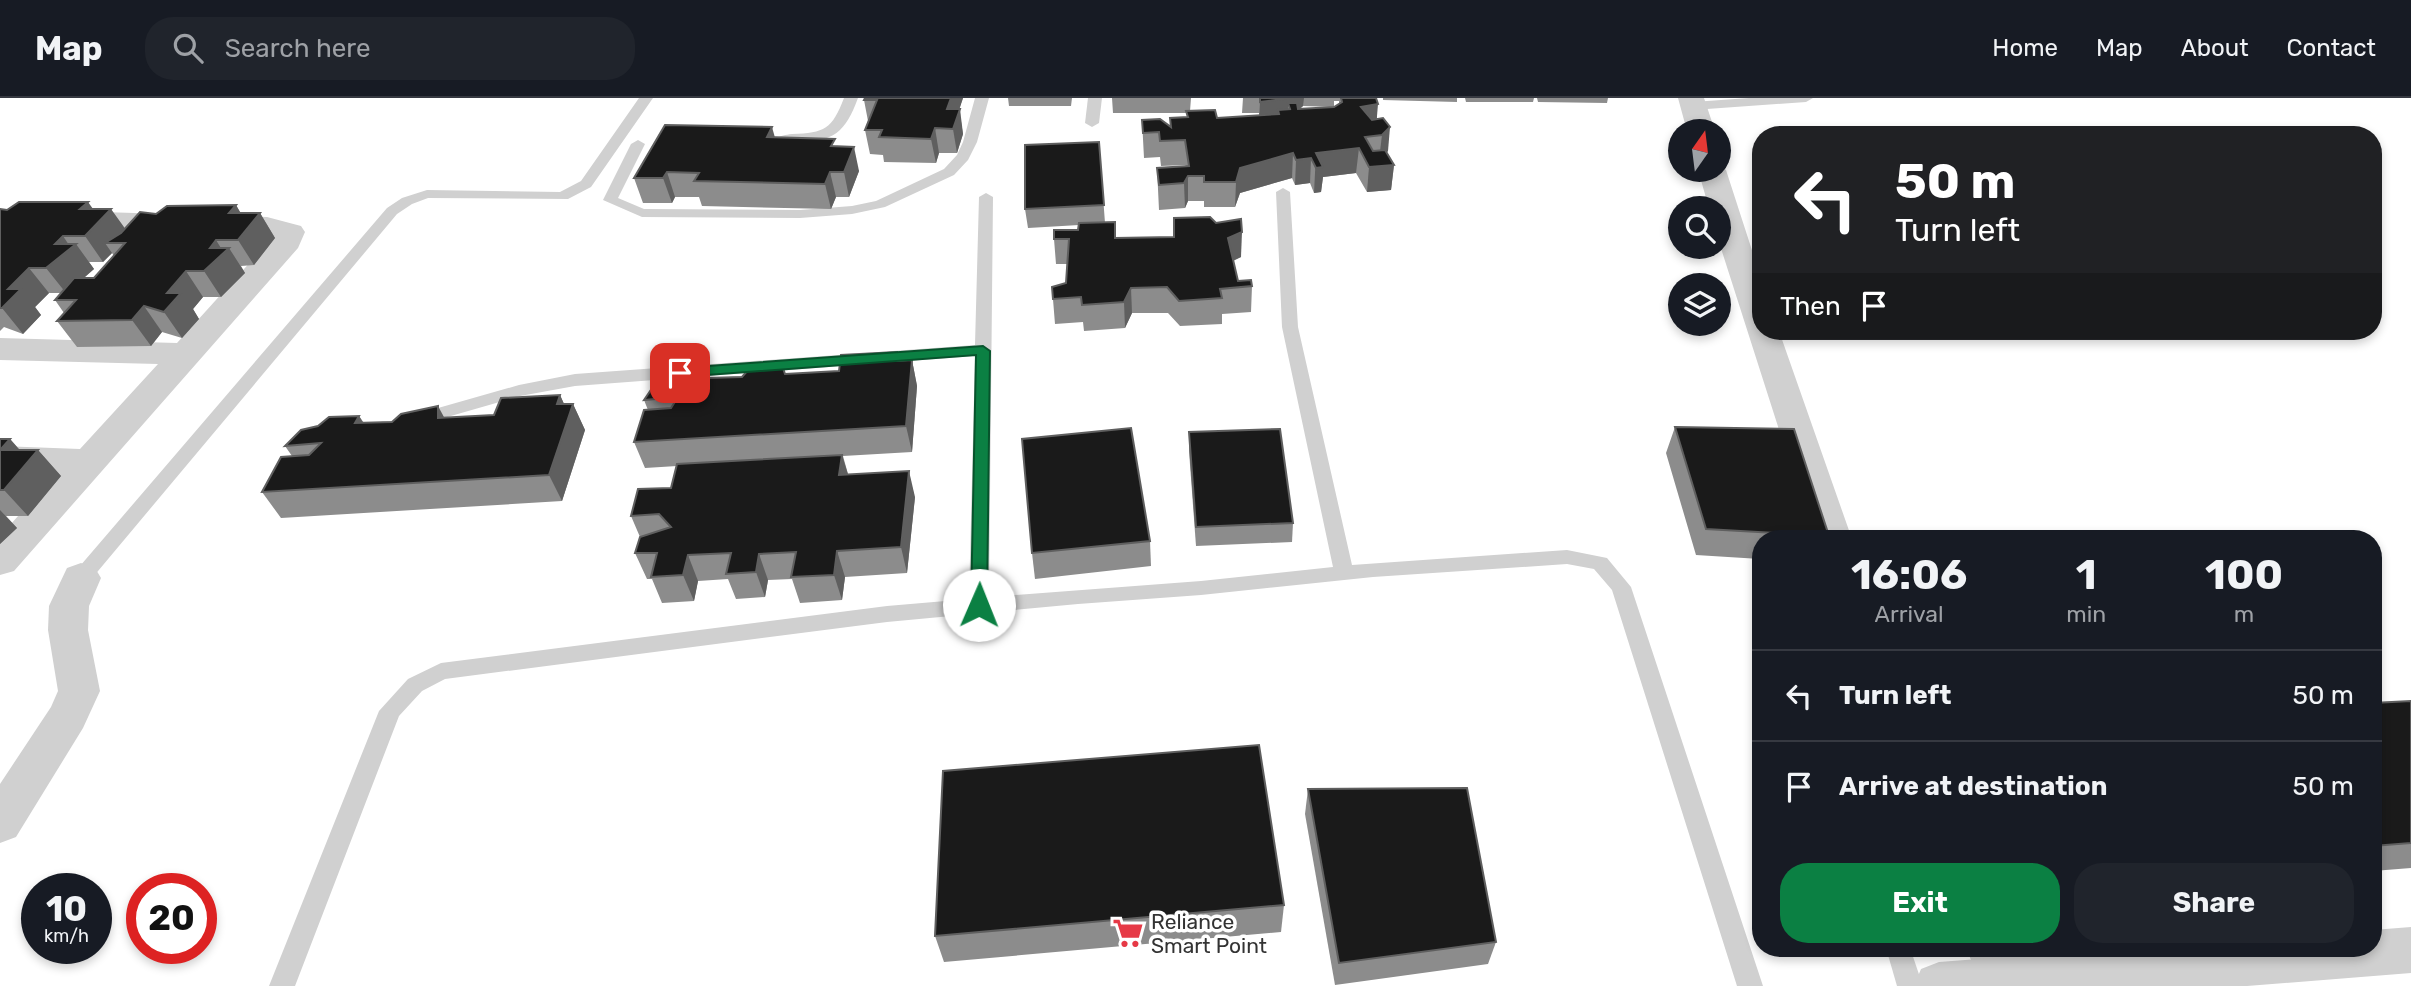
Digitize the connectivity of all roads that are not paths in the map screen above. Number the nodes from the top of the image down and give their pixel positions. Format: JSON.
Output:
{"nodes":[{"id":1,"x":646,"y":98,"type":"edge"},
{"id":2,"x":851,"y":98,"type":"edge"},
{"id":3,"x":982,"y":98,"type":"edge"},
{"id":4,"x":1096,"y":98,"type":"edge"},
{"id":5,"x":1806,"y":98,"type":"edge"},
{"id":6,"x":1695,"y":112,"type":"edge"},
{"id":7,"x":1092,"y":122,"type":"dead end"},
{"id":8,"x":769,"y":139,"type":"edge"},
{"id":9,"x":617,"y":140,"type":"junction"},
{"id":10,"x":1716,"y":182,"type":"edge"},
{"id":11,"x":1283,"y":192,"type":"dead end"},
{"id":12,"x":986,"y":197,"type":"dead end"},
{"id":13,"x":0,"y":229,"type":"edge"},
{"id":14,"x":1752,"y":298,"type":"edge"},
{"id":15,"x":1766,"y":340,"type":"edge"},
{"id":16,"x":0,"y":349,"type":"edge"},
{"id":17,"x":983,"y":351,"type":"junction"},
{"id":18,"x":186,"y":354,"type":"junction"},
{"id":19,"x":412,"y":421,"type":"edge"},
{"id":20,"x":0,"y":459,"type":"edge"},
{"id":21,"x":88,"y":462,"type":"junction"},
{"id":22,"x":1830,"y":530,"type":"edge"},
{"id":23,"x":0,"y":561,"type":"edge"},
{"id":24,"x":1345,"y":573,"type":"junction"},
{"id":25,"x":81,"y":578,"type":"joint"},
{"id":26,"x":979,"y":605,"type":"junction"},
{"id":27,"x":0,"y":823,"type":"edge"},
{"id":28,"x":2411,"y":950,"type":"edge"},
{"id":29,"x":2382,"y":951,"type":"edge"},
{"id":30,"x":1901,"y":957,"type":"edge"},
{"id":31,"x":2218,"y":957,"type":"edge"},
{"id":32,"x":1998,"y":965,"type":"edge"},
{"id":33,"x":282,"y":986,"type":"edge"},
{"id":34,"x":1750,"y":986,"type":"edge"},
{"id":35,"x":1910,"y":986,"type":"edge"},
{"id":36,"x":1939,"y":986,"type":"edge"}],
"edges":[{"from":1,"to":9,"type":"lane"},
{"from":2,"to":8,"type":"lane"},
{"from":3,"to":9,"type":"lane"},
{"from":4,"to":7,"type":"lane"},
{"from":5,"to":6,"type":"lane"},
{"from":9,"to":25,"type":"lane"},
{"from":10,"to":14,"type":"street"},
{"from":11,"to":24,"type":"lane"},
{"from":12,"to":17,"type":"lane"},
{"from":13,"to":18,"type":"street"},
{"from":15,"to":22,"type":"street"},
{"from":16,"to":18,"type":"street"},
{"from":17,"to":19,"type":"lane"},
{"from":17,"to":26,"type":"lane"},
{"from":18,"to":21,"type":"street"},
{"from":20,"to":21,"type":"street"},
{"from":21,"to":23,"type":"street"},
{"from":24,"to":26,"type":"lane"},
{"from":24,"to":34,"type":"lane"},
{"from":25,"to":27,"type":"street"},
{"from":26,"to":33,"type":"lane"},
{"from":28,"to":29,"type":"street"},
{"from":30,"to":35,"type":"lane"},
{"from":31,"to":32,"type":"street"},
{"from":32,"to":36,"type":"street"}]}
